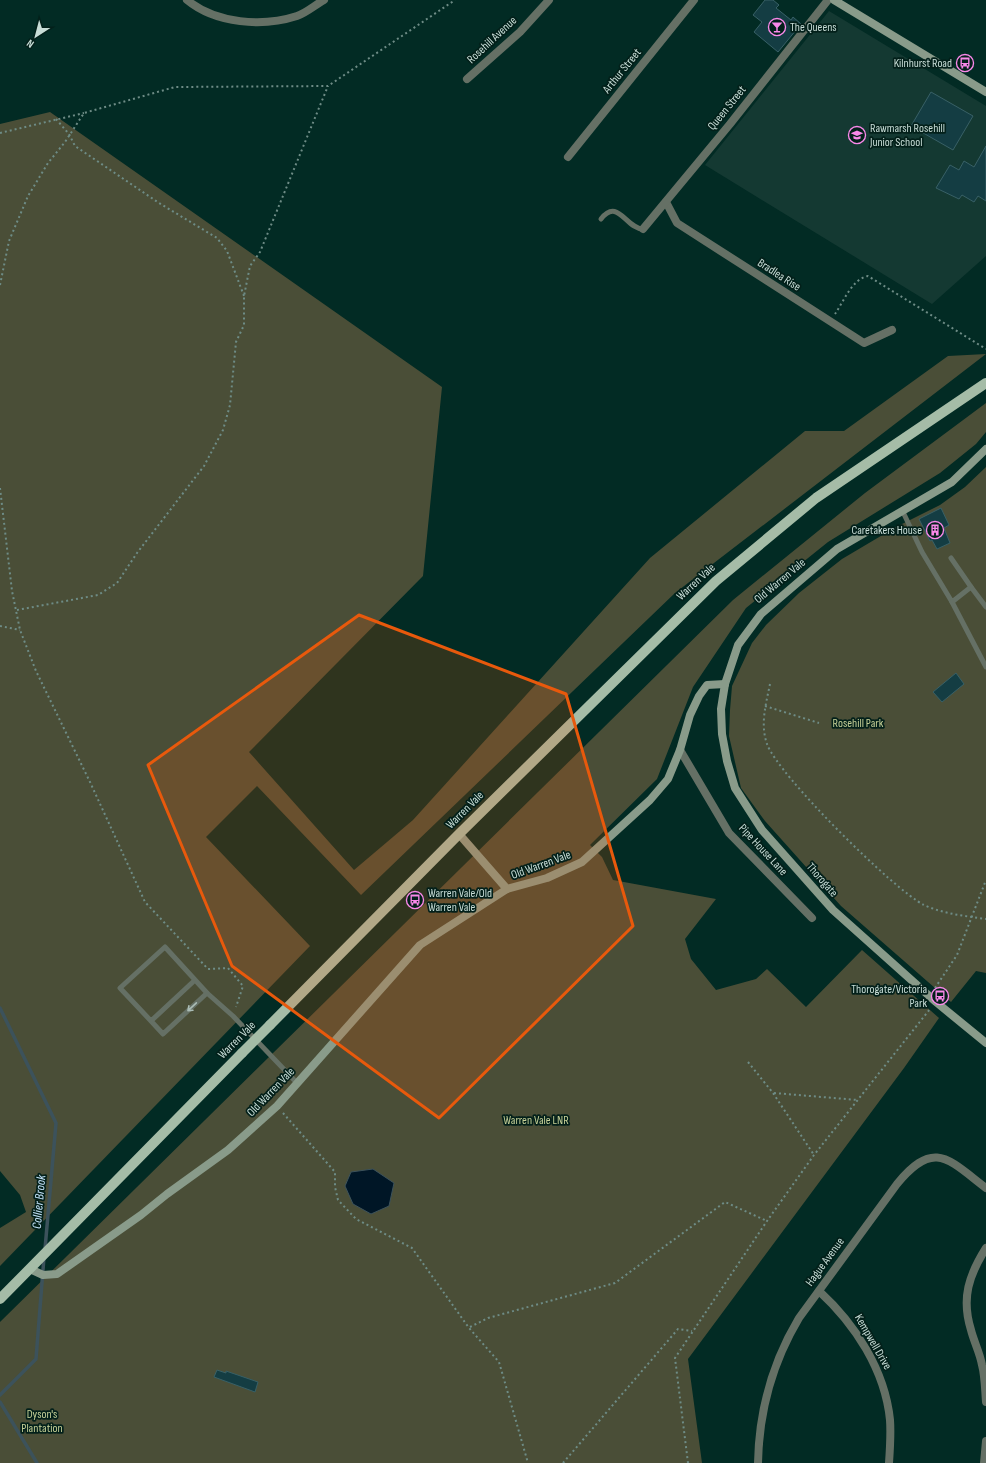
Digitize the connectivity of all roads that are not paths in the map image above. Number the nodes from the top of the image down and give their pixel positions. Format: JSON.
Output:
{"nodes":[{"id":1,"x":187,"y":0,"type":"edge"},
{"id":2,"x":324,"y":0,"type":"edge"},
{"id":3,"x":549,"y":0,"type":"edge"},
{"id":4,"x":694,"y":0,"type":"edge"},
{"id":5,"x":828,"y":0,"type":"edge"},
{"id":6,"x":834,"y":0,"type":"edge"},
{"id":7,"x":467,"y":79,"type":"dead end"},
{"id":8,"x":986,"y":92,"type":"edge"},
{"id":9,"x":568,"y":157,"type":"dead end"},
{"id":10,"x":666,"y":202,"type":"junction"},
{"id":11,"x":601,"y":219,"type":"dead end"},
{"id":12,"x":643,"y":229,"type":"joint"},
{"id":13,"x":892,"y":330,"type":"dead end"},
{"id":14,"x":986,"y":383,"type":"edge"},
{"id":15,"x":986,"y":449,"type":"edge"},
{"id":16,"x":903,"y":512,"type":"junction"},
{"id":17,"x":951,"y":558,"type":"dead end"},
{"id":18,"x":971,"y":587,"type":"junction"},
{"id":19,"x":952,"y":602,"type":"junction"},
{"id":20,"x":986,"y":606,"type":"edge"},
{"id":21,"x":986,"y":667,"type":"edge"},
{"id":22,"x":725,"y":684,"type":"junction"},
{"id":23,"x":680,"y":750,"type":"junction"},
{"id":24,"x":459,"y":834,"type":"junction"},
{"id":25,"x":507,"y":890,"type":"junction"},
{"id":26,"x":812,"y":918,"type":"dead end"},
{"id":27,"x":195,"y":980,"type":"junction"},
{"id":28,"x":207,"y":993,"type":"junction"},
{"id":29,"x":151,"y":1021,"type":"junction"},
{"id":30,"x":986,"y":1043,"type":"edge"},
{"id":31,"x":297,"y":1083,"type":"junction"},
{"id":32,"x":986,"y":1188,"type":"edge"},
{"id":33,"x":986,"y":1248,"type":"edge"},
{"id":34,"x":30,"y":1269,"type":"junction"},
{"id":35,"x":819,"y":1291,"type":"junction"},
{"id":36,"x":0,"y":1299,"type":"edge"},
{"id":37,"x":986,"y":1402,"type":"edge"},
{"id":38,"x":986,"y":1441,"type":"edge"},
{"id":39,"x":758,"y":1463,"type":"edge"},
{"id":40,"x":889,"y":1463,"type":"edge"},
{"id":41,"x":984,"y":1463,"type":"edge"}],
"edges":[{"from":1,"to":2,"type":"street"},
{"from":3,"to":7,"type":"street","name":"Rosehill Avenue"},
{"from":4,"to":9,"type":"street","name":"Arthur Street"},
{"from":5,"to":10,"type":"street","name":"Queen Street"},
{"from":6,"to":8,"type":"street"},
{"from":10,"to":12,"type":"street","name":"Queen Street"},
{"from":10,"to":13,"type":"street","name":"Bradlea Rise"},
{"from":11,"to":12,"type":"lane"},
{"from":14,"to":24,"type":"main road","name":"Warren Vale"},
{"from":15,"to":16,"type":"street","name":"Old Warren Vale"},
{"from":16,"to":19,"type":"lane"},
{"from":16,"to":22,"type":"street","name":"Old Warren Vale"},
{"from":17,"to":18,"type":"lane"},
{"from":18,"to":19,"type":"lane"},
{"from":18,"to":20,"type":"lane"},
{"from":19,"to":21,"type":"lane"},
{"from":22,"to":23,"type":"street","name":"Old Warren Vale"},
{"from":22,"to":30,"type":"street","name":"Thorogate"},
{"from":23,"to":25,"type":"street","name":"Old Warren Vale"},
{"from":23,"to":26,"type":"street","name":"Pipe House Lane"},
{"from":24,"to":25,"type":"street","name":"Old Warren Vale"},
{"from":24,"to":34,"type":"main road","name":"Warren Vale","bridge":true},
{"from":25,"to":31,"type":"street","name":"Old Warren Vale"},
{"from":27,"to":28,"type":"lane"},
{"from":27,"to":29,"type":"lane"},
{"from":27,"to":29,"type":"lane"},
{"from":28,"to":29,"type":"lane","one_way":true},
{"from":28,"to":31,"type":"lane"},
{"from":31,"to":34,"type":"street","name":"Old Warren Vale"},
{"from":32,"to":35,"type":"street","name":"Hague Avenue"},
{"from":33,"to":37,"type":"street"},
{"from":34,"to":36,"type":"main road","name":"Warren Vale"},
{"from":35,"to":39,"type":"street","name":"Hague Avenue"},
{"from":35,"to":40,"type":"street","name":"Kempwell Drive"},
{"from":38,"to":41,"type":"street"}]}
